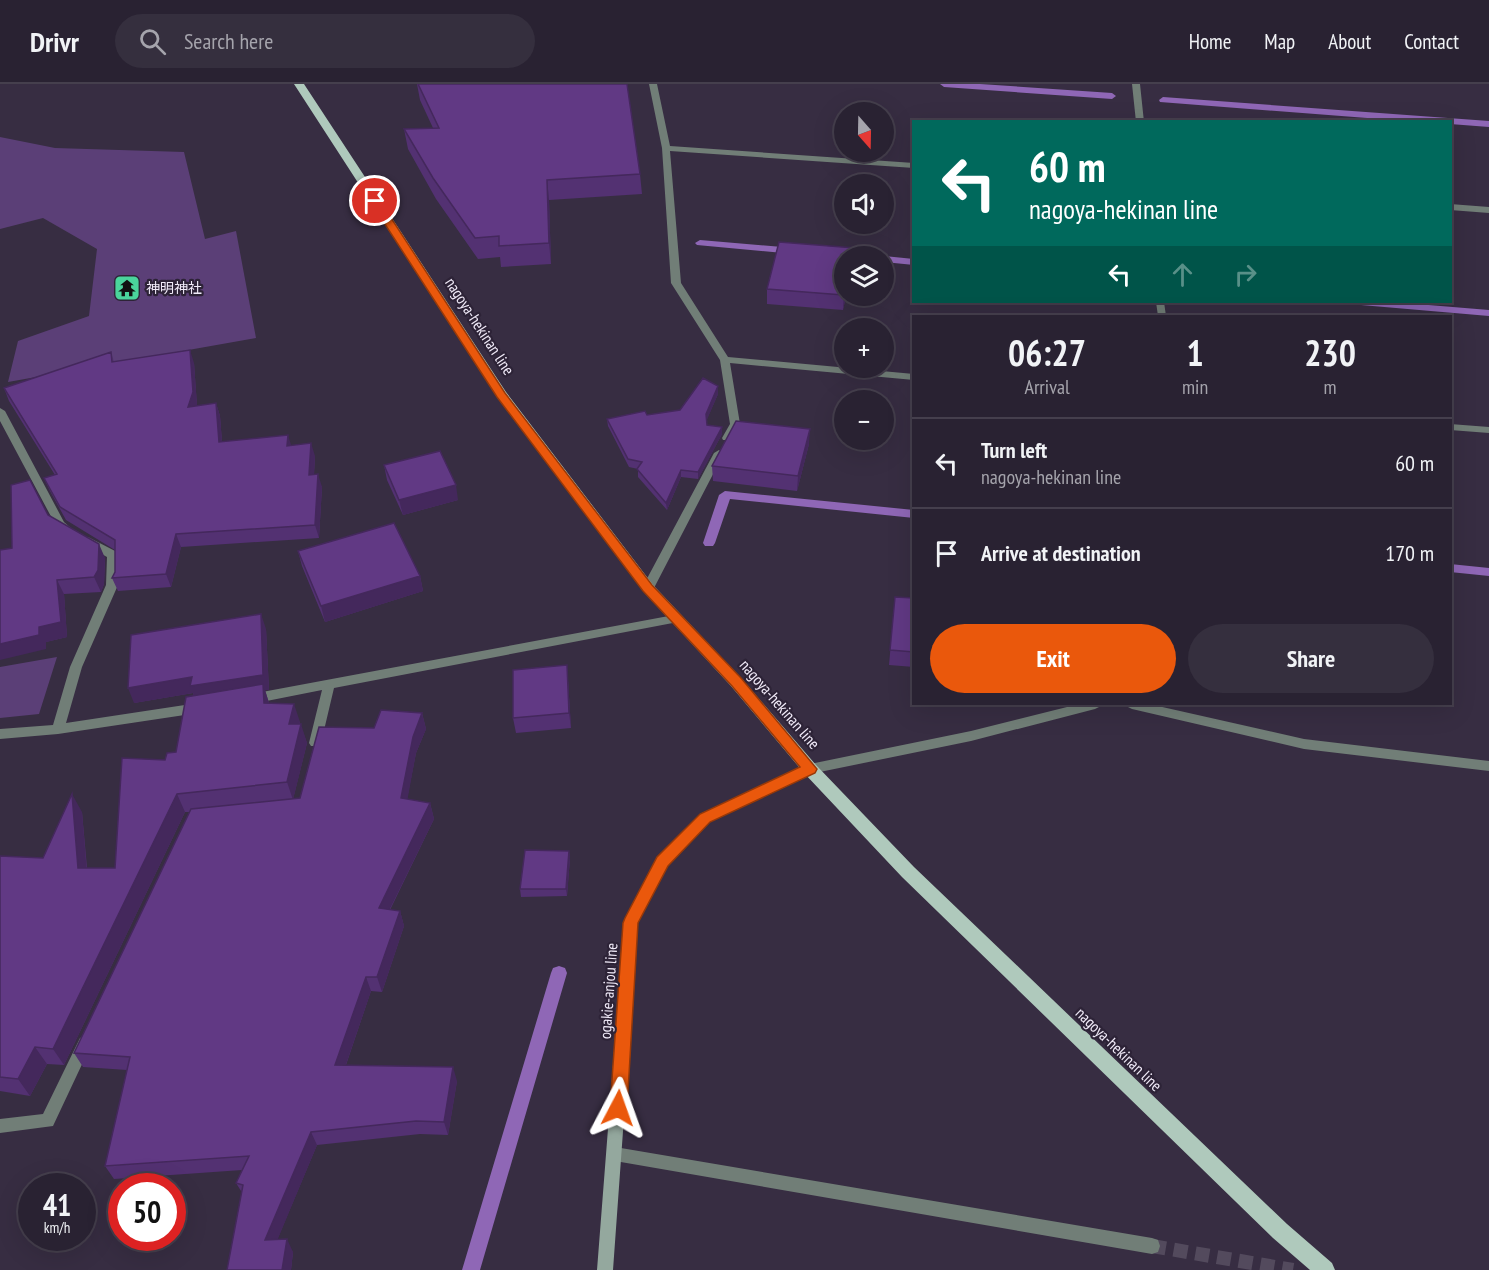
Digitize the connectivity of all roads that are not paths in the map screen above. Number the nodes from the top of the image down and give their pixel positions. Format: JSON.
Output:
{"nodes":[{"id":1,"x":299,"y":84,"type":"edge"},
{"id":2,"x":653,"y":84,"type":"edge"},
{"id":3,"x":1136,"y":84,"type":"edge"},
{"id":4,"x":1140,"y":120,"type":"edge"},
{"id":5,"x":666,"y":148,"type":"junction"},
{"id":6,"x":912,"y":166,"type":"edge"},
{"id":7,"x":1452,"y":207,"type":"edge"},
{"id":8,"x":1489,"y":210,"type":"edge"},
{"id":9,"x":725,"y":360,"type":"junction"},
{"id":10,"x":912,"y":377,"type":"edge"},
{"id":11,"x":0,"y":411,"type":"edge"},
{"id":12,"x":1452,"y":427,"type":"edge"},
{"id":13,"x":1489,"y":430,"type":"edge"},
{"id":14,"x":648,"y":588,"type":"junction"},
{"id":15,"x":674,"y":619,"type":"junction"},
{"id":16,"x":329,"y":685,"type":"junction"},
{"id":17,"x":240,"y":701,"type":"edge"},
{"id":18,"x":1091,"y":705,"type":"edge"},
{"id":19,"x":1136,"y":705,"type":"edge"},
{"id":20,"x":206,"y":706,"type":"edge"},
{"id":21,"x":58,"y":729,"type":"junction"},
{"id":22,"x":0,"y":734,"type":"edge"},
{"id":23,"x":311,"y":762,"type":"edge"},
{"id":24,"x":1489,"y":766,"type":"edge"},
{"id":25,"x":810,"y":769,"type":"junction"},
{"id":26,"x":93,"y":1026,"type":"edge"},
{"id":27,"x":0,"y":1126,"type":"edge"},
{"id":28,"x":615,"y":1155,"type":"junction"},
{"id":29,"x":1152,"y":1246,"type":"tunnel mouth"},
{"id":30,"x":604,"y":1270,"type":"edge"},
{"id":31,"x":1325,"y":1270,"type":"edge"}],
"edges":[{"from":1,"to":14,"type":"main road","name":"nagoya-hekinan line"},
{"from":2,"to":5,"type":"street"},
{"from":3,"to":4,"type":"street"},
{"from":5,"to":6,"type":"street"},
{"from":5,"to":9,"type":"street"},
{"from":7,"to":8,"type":"street"},
{"from":9,"to":10,"type":"street"},
{"from":9,"to":14,"type":"street"},
{"from":11,"to":21,"type":"street"},
{"from":12,"to":13,"type":"street"},
{"from":14,"to":15,"type":"main road","name":"nagoya-hekinan line"},
{"from":15,"to":16,"type":"street"},
{"from":15,"to":25,"type":"main road","name":"nagoya-hekinan line"},
{"from":16,"to":17,"type":"street"},
{"from":16,"to":23,"type":"street"},
{"from":18,"to":25,"type":"street"},
{"from":19,"to":24,"type":"street"},
{"from":20,"to":21,"type":"street"},
{"from":21,"to":22,"type":"street"},
{"from":25,"to":28,"type":"main road","name":"ogakie-anjou line"},
{"from":25,"to":31,"type":"main road","name":"nagoya-hekinan line"},
{"from":26,"to":27,"type":"street"},
{"from":28,"to":29,"type":"street"},
{"from":28,"to":30,"type":"main road","name":"ogakie-anjou line"}]}
